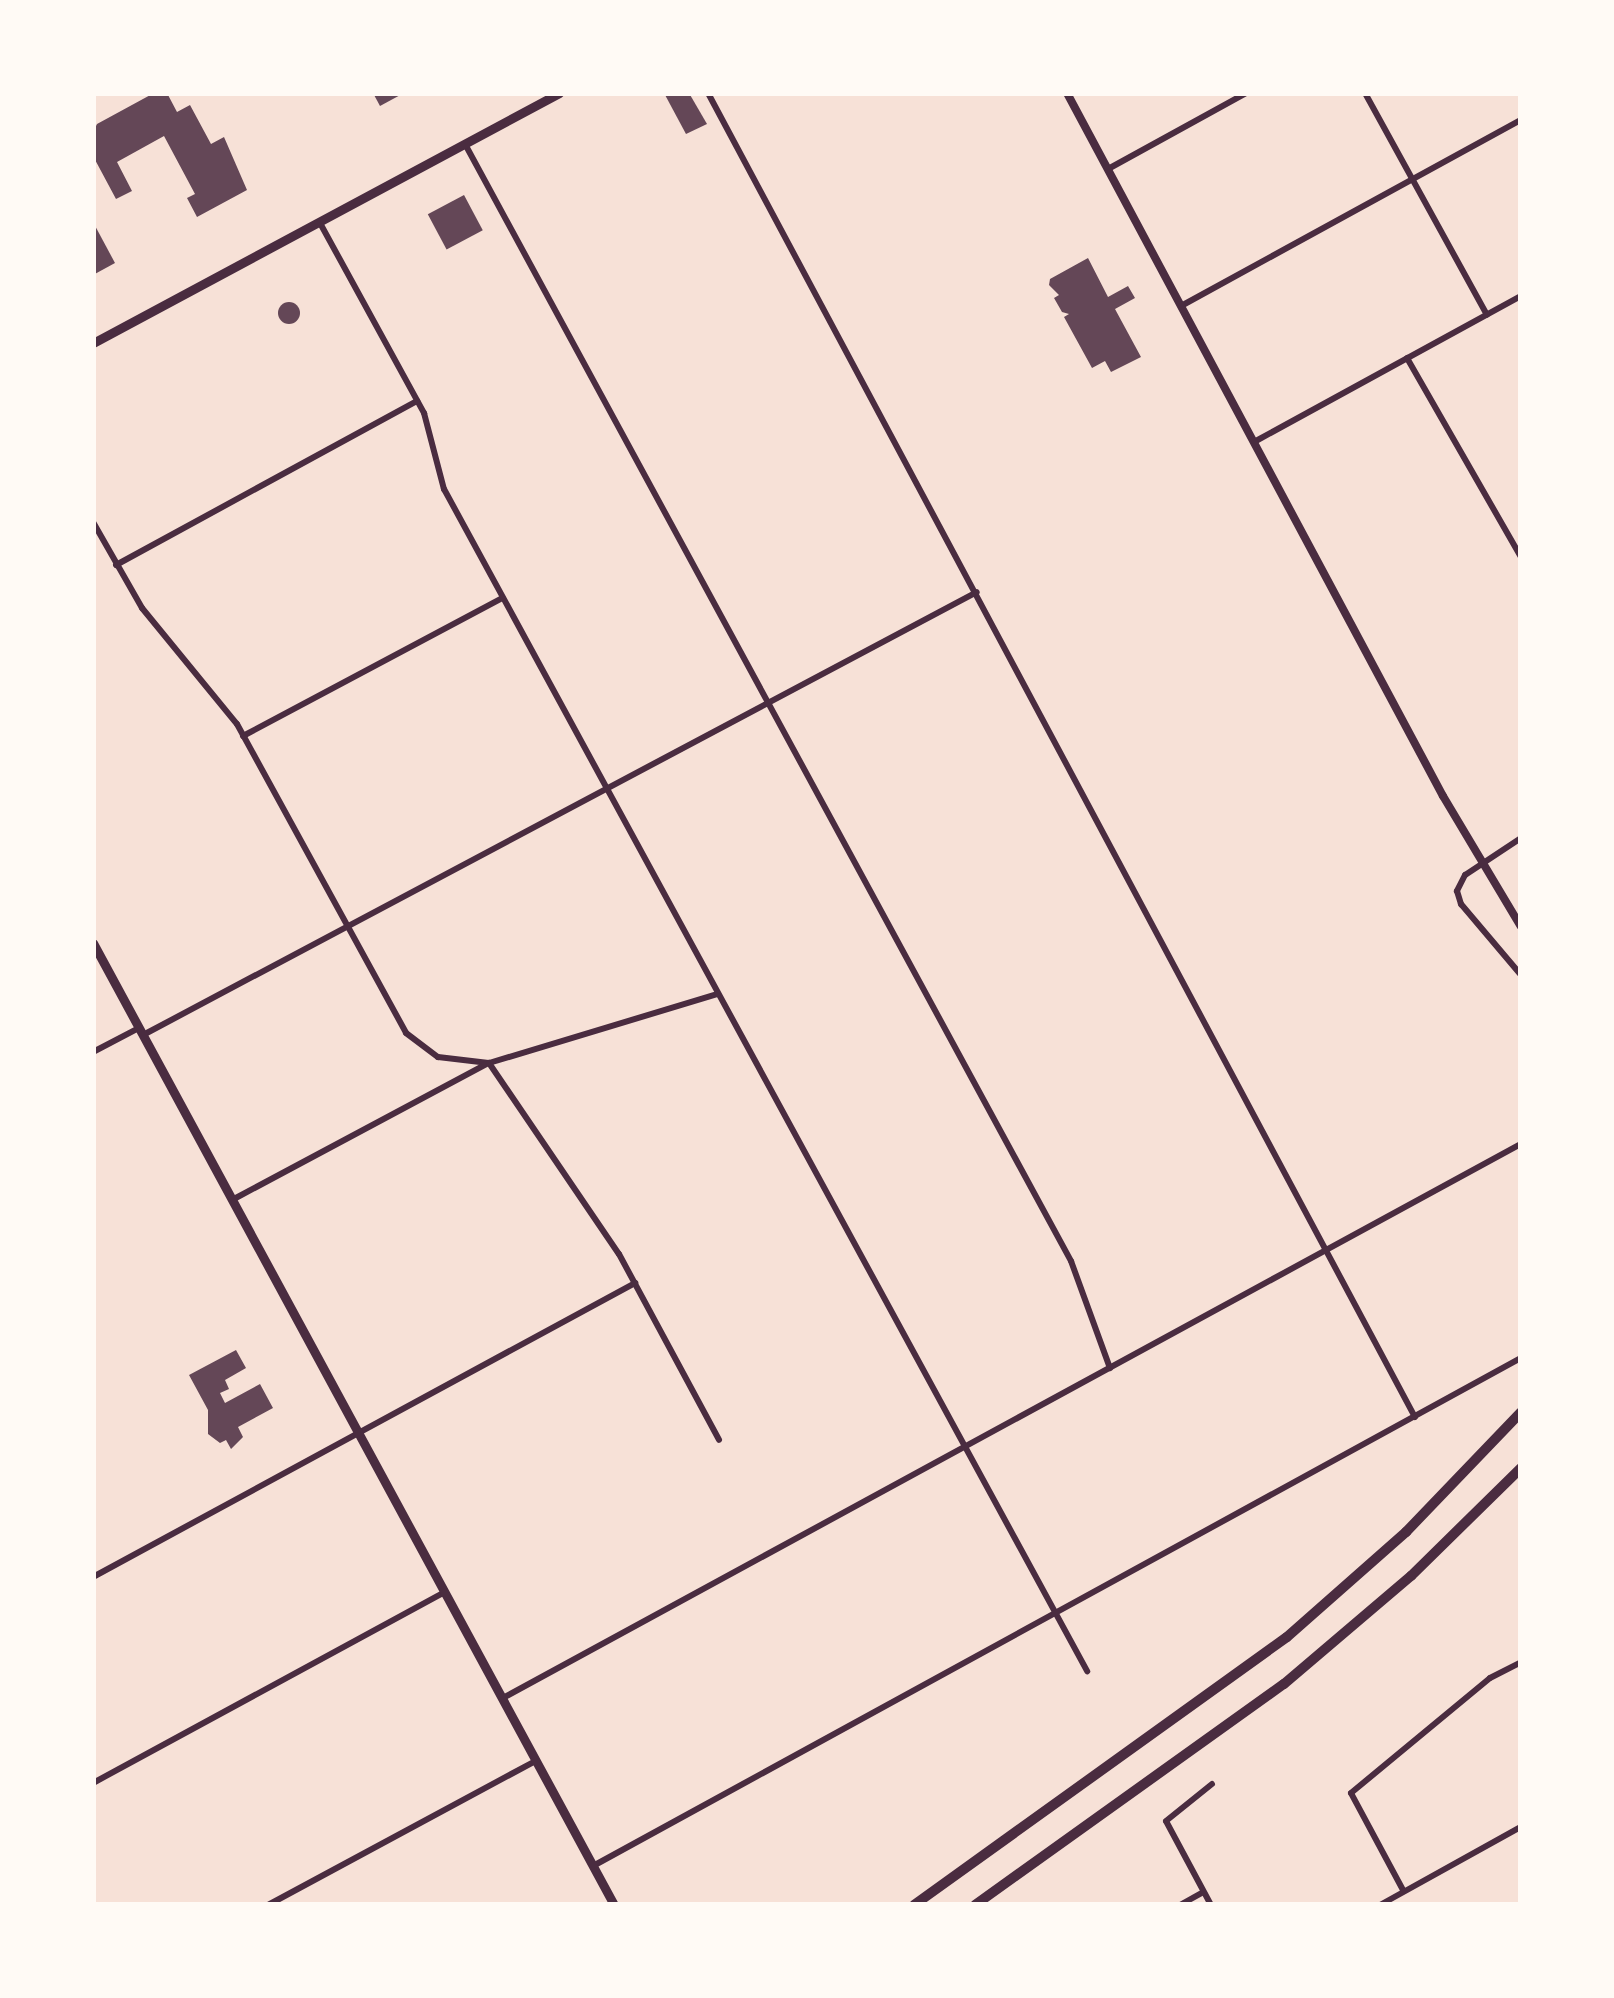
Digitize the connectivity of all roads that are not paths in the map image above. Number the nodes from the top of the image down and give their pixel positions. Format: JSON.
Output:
{"nodes":[{"id":1,"x":559,"y":93,"type":"edge"},
{"id":2,"x":708,"y":93,"type":"edge"},
{"id":3,"x":1067,"y":93,"type":"edge"},
{"id":4,"x":1246,"y":93,"type":"edge"},
{"id":5,"x":1365,"y":93,"type":"edge"},
{"id":6,"x":1521,"y":120,"type":"edge"},
{"id":7,"x":465,"y":143,"type":"junction"},
{"id":8,"x":1108,"y":169,"type":"junction"},
{"id":9,"x":1413,"y":180,"type":"junction"},
{"id":10,"x":319,"y":222,"type":"junction"},
{"id":11,"x":1521,"y":296,"type":"edge"},
{"id":12,"x":1181,"y":307,"type":"junction"},
{"id":13,"x":1487,"y":315,"type":"junction"},
{"id":14,"x":93,"y":343,"type":"edge"},
{"id":15,"x":1407,"y":358,"type":"junction"},
{"id":16,"x":417,"y":401,"type":"junction"},
{"id":17,"x":1254,"y":442,"type":"junction"},
{"id":18,"x":93,"y":522,"type":"edge"},
{"id":19,"x":1521,"y":557,"type":"edge"},
{"id":20,"x":116,"y":565,"type":"junction"},
{"id":21,"x":976,"y":592,"type":"junction"},
{"id":22,"x":503,"y":598,"type":"junction"},
{"id":23,"x":767,"y":701,"type":"junction"},
{"id":24,"x":243,"y":736,"type":"junction"},
{"id":25,"x":607,"y":787,"type":"junction"},
{"id":26,"x":1521,"y":838,"type":"edge"},
{"id":27,"x":1480,"y":862,"type":"junction"},
{"id":28,"x":347,"y":926,"type":"junction"},
{"id":29,"x":1521,"y":927,"type":"edge"},
{"id":30,"x":93,"y":943,"type":"edge"},
{"id":31,"x":1521,"y":975,"type":"edge"},
{"id":32,"x":719,"y":994,"type":"junction"},
{"id":33,"x":141,"y":1032,"type":"junction"},
{"id":34,"x":93,"y":1052,"type":"edge"},
{"id":35,"x":489,"y":1063,"type":"junction"},
{"id":36,"x":1521,"y":1144,"type":"edge"},
{"id":37,"x":232,"y":1200,"type":"junction"},
{"id":38,"x":1327,"y":1250,"type":"junction"},
{"id":39,"x":635,"y":1283,"type":"junction"},
{"id":40,"x":1521,"y":1358,"type":"edge"},
{"id":41,"x":1109,"y":1368,"type":"junction"},
{"id":42,"x":1521,"y":1412,"type":"edge"},
{"id":43,"x":1415,"y":1417,"type":"junction"},
{"id":44,"x":359,"y":1433,"type":"junction"},
{"id":45,"x":719,"y":1440,"type":"dead end"},
{"id":46,"x":966,"y":1446,"type":"junction"},
{"id":47,"x":1521,"y":1468,"type":"edge"},
{"id":48,"x":93,"y":1577,"type":"edge"},
{"id":49,"x":446,"y":1592,"type":"junction"},
{"id":50,"x":1057,"y":1613,"type":"junction"},
{"id":51,"x":1521,"y":1662,"type":"edge"},
{"id":52,"x":1088,"y":1671,"type":"dead end"},
{"id":53,"x":503,"y":1698,"type":"junction"},
{"id":54,"x":537,"y":1760,"type":"junction"},
{"id":55,"x":93,"y":1783,"type":"edge"},
{"id":56,"x":1212,"y":1784,"type":"dead end"},
{"id":57,"x":1521,"y":1827,"type":"edge"},
{"id":58,"x":593,"y":1865,"type":"junction"},
{"id":59,"x":1403,"y":1890,"type":"junction"},
{"id":60,"x":1204,"y":1892,"type":"junction"},
{"id":61,"x":268,"y":1905,"type":"edge"},
{"id":62,"x":614,"y":1905,"type":"edge"},
{"id":63,"x":914,"y":1905,"type":"edge"},
{"id":64,"x":975,"y":1905,"type":"edge"},
{"id":65,"x":1180,"y":1905,"type":"edge"},
{"id":66,"x":1211,"y":1905,"type":"edge"},
{"id":67,"x":1380,"y":1905,"type":"edge"}],
"edges":[{"from":1,"to":7,"type":"main road"},
{"from":2,"to":21,"type":"street"},
{"from":3,"to":8,"type":"street"},
{"from":4,"to":8,"type":"street"},
{"from":5,"to":9,"type":"street"},
{"from":6,"to":9,"type":"street"},
{"from":7,"to":10,"type":"main road"},
{"from":7,"to":23,"type":"street"},
{"from":8,"to":12,"type":"street"},
{"from":9,"to":12,"type":"street"},
{"from":9,"to":13,"type":"street"},
{"from":10,"to":14,"type":"main road"},
{"from":10,"to":16,"type":"street"},
{"from":11,"to":13,"type":"street"},
{"from":12,"to":17,"type":"street"},
{"from":13,"to":15,"type":"street"},
{"from":15,"to":17,"type":"street"},
{"from":15,"to":19,"type":"street"},
{"from":16,"to":20,"type":"street"},
{"from":16,"to":22,"type":"street"},
{"from":17,"to":27,"type":"street"},
{"from":18,"to":20,"type":"street"},
{"from":20,"to":24,"type":"street"},
{"from":21,"to":23,"type":"street"},
{"from":21,"to":38,"type":"street"},
{"from":22,"to":24,"type":"street"},
{"from":22,"to":25,"type":"street"},
{"from":23,"to":25,"type":"street"},
{"from":23,"to":41,"type":"street"},
{"from":24,"to":28,"type":"street"},
{"from":25,"to":28,"type":"street"},
{"from":25,"to":32,"type":"street"},
{"from":26,"to":27,"type":"street"},
{"from":27,"to":29,"type":"street"},
{"from":27,"to":31,"type":"street"},
{"from":28,"to":33,"type":"street"},
{"from":28,"to":35,"type":"street"},
{"from":30,"to":33,"type":"main road"},
{"from":32,"to":35,"type":"street"},
{"from":32,"to":46,"type":"street"},
{"from":33,"to":34,"type":"street"},
{"from":33,"to":37,"type":"main road"},
{"from":35,"to":37,"type":"street"},
{"from":35,"to":39,"type":"street"},
{"from":36,"to":38,"type":"street"},
{"from":37,"to":44,"type":"main road"},
{"from":38,"to":41,"type":"street"},
{"from":38,"to":43,"type":"street"},
{"from":39,"to":44,"type":"street"},
{"from":39,"to":45,"type":"street"},
{"from":40,"to":43,"type":"street"},
{"from":41,"to":46,"type":"street"},
{"from":42,"to":63,"type":"highway"},
{"from":43,"to":50,"type":"street"},
{"from":44,"to":48,"type":"street"},
{"from":44,"to":49,"type":"main road"},
{"from":46,"to":50,"type":"street"},
{"from":46,"to":53,"type":"street"},
{"from":47,"to":64,"type":"highway"},
{"from":49,"to":53,"type":"main road"},
{"from":49,"to":55,"type":"street"},
{"from":50,"to":52,"type":"street"},
{"from":50,"to":58,"type":"street"},
{"from":51,"to":59,"type":"street"},
{"from":53,"to":54,"type":"main road"},
{"from":54,"to":58,"type":"main road"},
{"from":54,"to":61,"type":"street"},
{"from":56,"to":60,"type":"street"},
{"from":57,"to":59,"type":"street"},
{"from":58,"to":62,"type":"main road"},
{"from":59,"to":67,"type":"street"},
{"from":60,"to":65,"type":"street"},
{"from":60,"to":66,"type":"street"}]}
